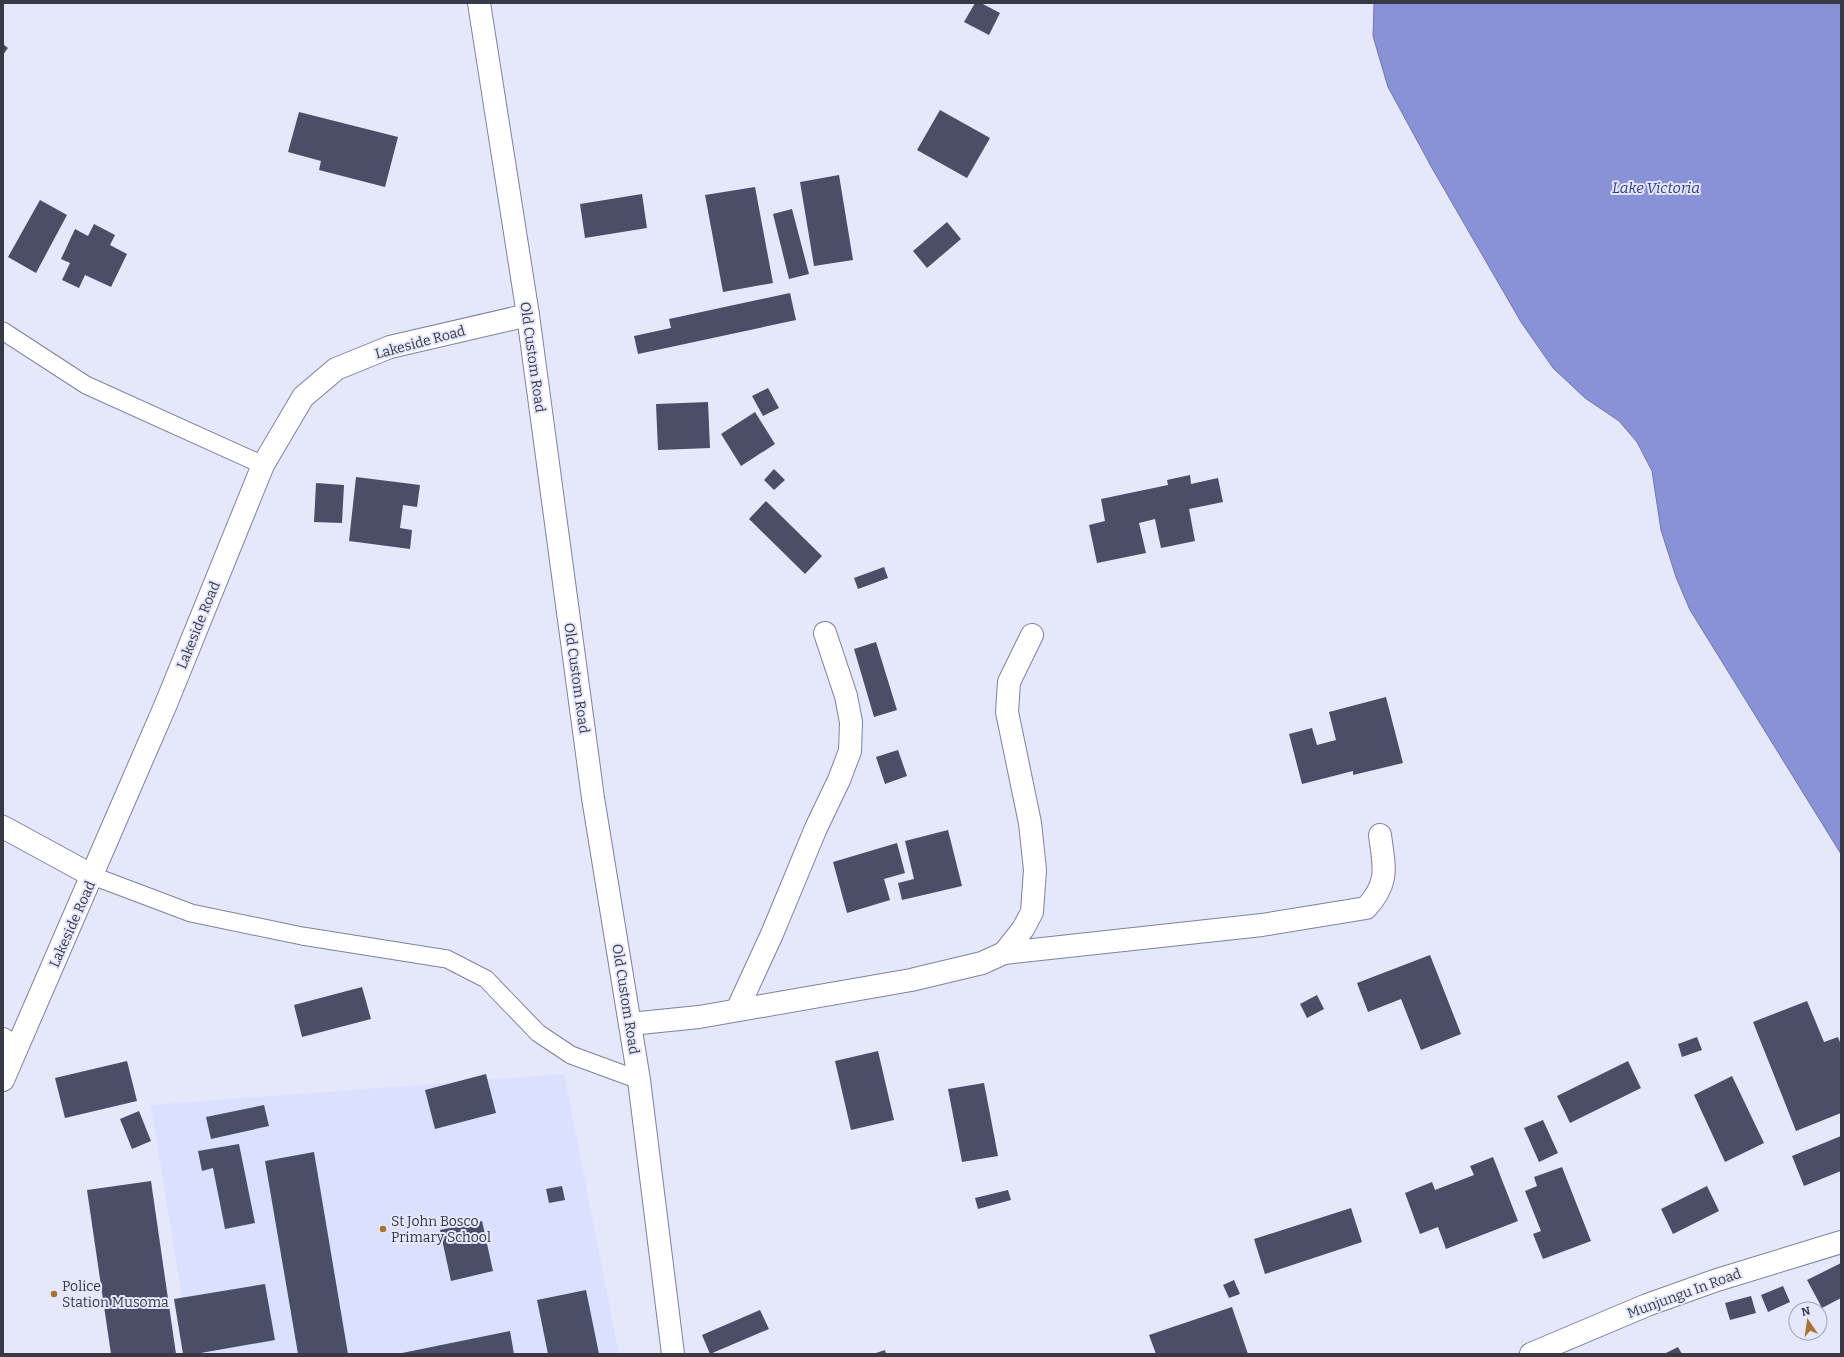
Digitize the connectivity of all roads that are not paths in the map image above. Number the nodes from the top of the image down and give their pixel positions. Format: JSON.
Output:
{"nodes":[{"id":1,"x":479,"y":3,"type":"edge"},
{"id":2,"x":528,"y":315,"type":"junction"},
{"id":3,"x":3,"y":331,"type":"edge"},
{"id":4,"x":263,"y":465,"type":"junction"},
{"id":5,"x":825,"y":633,"type":"dead end"},
{"id":6,"x":1032,"y":635,"type":"dead end"},
{"id":7,"x":3,"y":827,"type":"edge"},
{"id":8,"x":1380,"y":835,"type":"dead end"},
{"id":9,"x":93,"y":876,"type":"junction"},
{"id":10,"x":1004,"y":953,"type":"junction"},
{"id":11,"x":737,"y":1010,"type":"junction"},
{"id":12,"x":630,"y":1024,"type":"junction"},
{"id":13,"x":10,"y":1044,"type":"edge"},
{"id":14,"x":3,"y":1080,"type":"edge"},
{"id":15,"x":639,"y":1080,"type":"junction"},
{"id":16,"x":1841,"y":1242,"type":"edge"},
{"id":17,"x":673,"y":1354,"type":"edge"},
{"id":18,"x":1531,"y":1354,"type":"edge"}],
"edges":[{"from":1,"to":2,"type":"street","name":"Old Custom Road"},
{"from":2,"to":4,"type":"street","name":"Lakeside Road"},
{"from":2,"to":12,"type":"street","name":"Old Custom Road"},
{"from":3,"to":4,"type":"lane"},
{"from":4,"to":9,"type":"street","name":"Lakeside Road"},
{"from":5,"to":11,"type":"street"},
{"from":6,"to":10,"type":"street"},
{"from":7,"to":9,"type":"street"},
{"from":8,"to":10,"type":"street"},
{"from":9,"to":13,"type":"street","name":"Lakeside Road"},
{"from":9,"to":15,"type":"lane"},
{"from":10,"to":11,"type":"street"},
{"from":11,"to":12,"type":"street"},
{"from":12,"to":15,"type":"street","name":"Old Custom Road"},
{"from":13,"to":14,"type":"street","name":"Lakeside Road"},
{"from":15,"to":17,"type":"street","name":"Old Custom Road"},
{"from":16,"to":18,"type":"street","name":"Munjungu In Road"}]}
